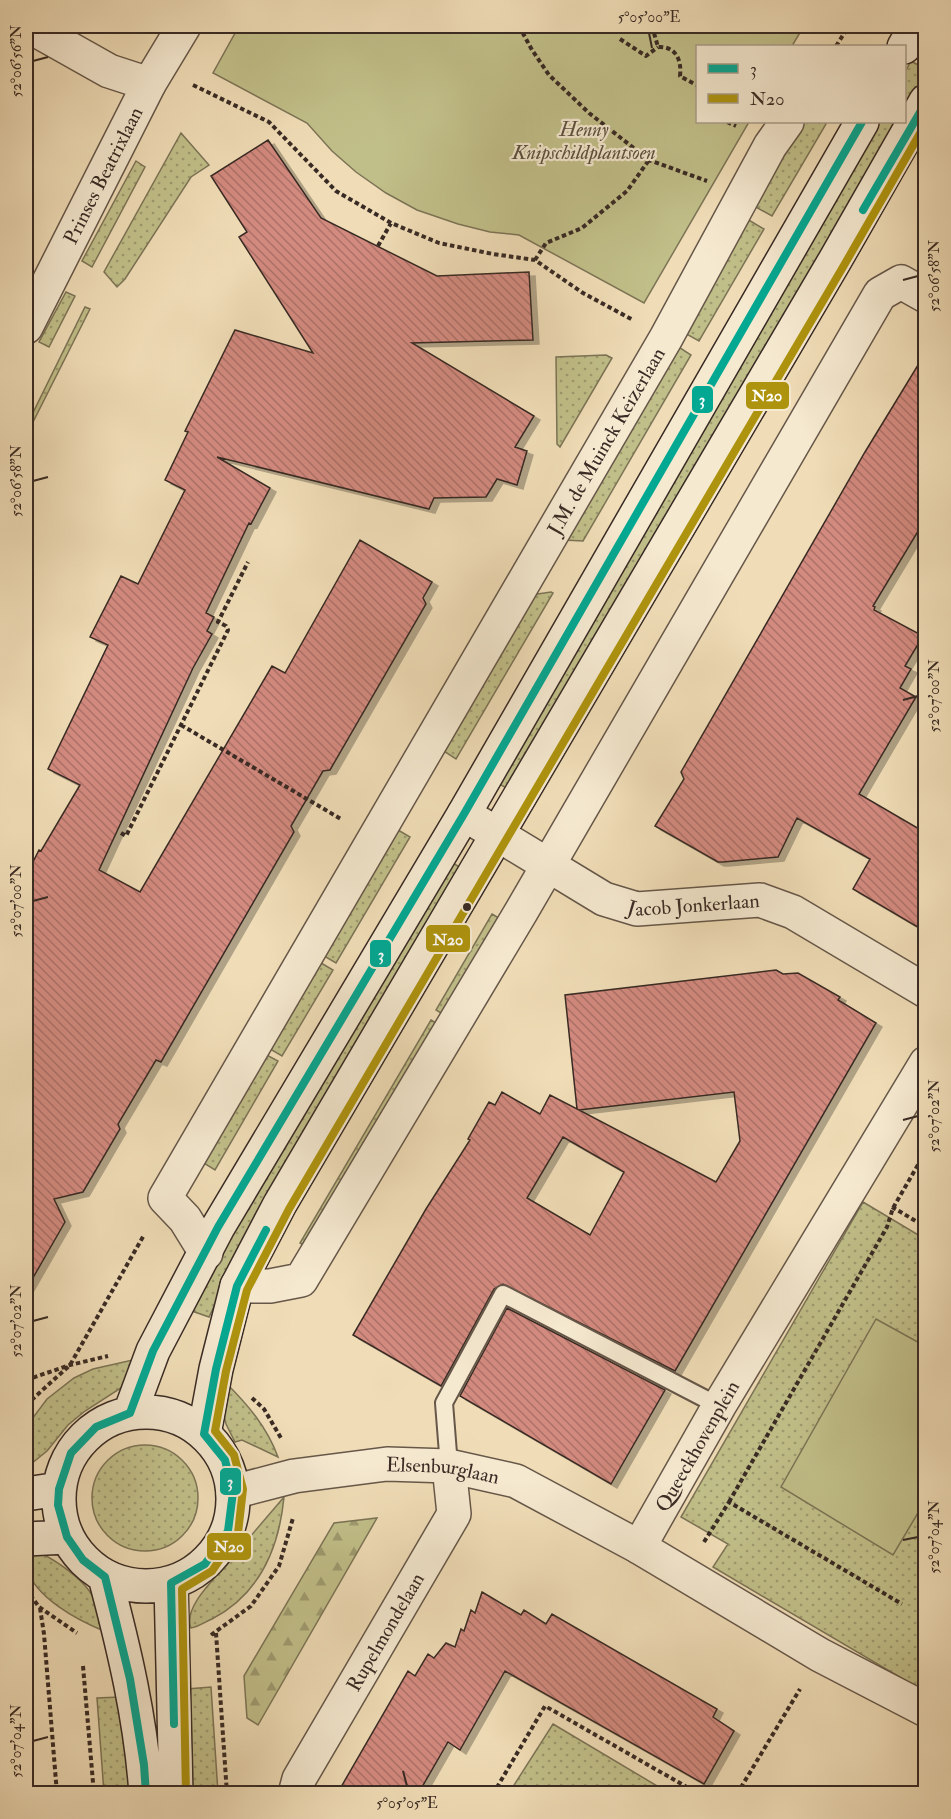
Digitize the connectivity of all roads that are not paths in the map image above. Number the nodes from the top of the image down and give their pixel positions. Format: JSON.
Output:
{"nodes":[{"id":1,"x":30,"y":26,"type":"edge"},
{"id":2,"x":184,"y":26,"type":"edge"},
{"id":3,"x":916,"y":26,"type":"edge"},
{"id":4,"x":905,"y":45,"type":"edge"},
{"id":5,"x":149,"y":84,"type":"junction"},
{"id":6,"x":926,"y":101,"type":"edge"},
{"id":7,"x":787,"y":123,"type":"edge"},
{"id":8,"x":861,"y":123,"type":"edge"},
{"id":9,"x":913,"y":289,"type":"edge"},
{"id":10,"x":26,"y":327,"type":"edge"},
{"id":11,"x":464,"y":814,"type":"junction"},
{"id":12,"x":497,"y":835,"type":"junction"},
{"id":13,"x":548,"y":864,"type":"junction"},
{"id":14,"x":926,"y":991,"type":"edge"},
{"id":15,"x":926,"y":1064,"type":"edge"},
{"id":16,"x":206,"y":1253,"type":"junction"},
{"id":17,"x":237,"y":1286,"type":"junction"},
{"id":18,"x":718,"y":1406,"type":"junction"},
{"id":19,"x":130,"y":1413,"type":"junction"},
{"id":20,"x":204,"y":1434,"type":"junction"},
{"id":21,"x":449,"y":1466,"type":"junction"},
{"id":22,"x":58,"y":1489,"type":"junction"},
{"id":23,"x":233,"y":1492,"type":"junction"},
{"id":24,"x":26,"y":1494,"type":"edge"},
{"id":25,"x":67,"y":1537,"type":"junction"},
{"id":26,"x":26,"y":1539,"type":"edge"},
{"id":27,"x":639,"y":1547,"type":"junction"},
{"id":28,"x":105,"y":1577,"type":"junction"},
{"id":29,"x":171,"y":1583,"type":"junction"},
{"id":30,"x":926,"y":1710,"type":"edge"},
{"id":31,"x":146,"y":1794,"type":"edge"},
{"id":32,"x":176,"y":1794,"type":"edge"},
{"id":33,"x":296,"y":1794,"type":"edge"}],
"edges":[{"from":1,"to":5,"type":"street"},
{"from":2,"to":5,"type":"street","name":"Prinses Beatrixlaan"},
{"from":3,"to":4,"type":"street"},
{"from":5,"to":10,"type":"street","name":"Prinses Beatrixlaan"},
{"from":6,"to":12,"type":"street"},
{"from":7,"to":16,"type":"street","name":"J.M. de Muinck Keizerlaan"},
{"from":8,"to":11,"type":"street"},
{"from":9,"to":13,"type":"street"},
{"from":11,"to":12,"type":"street","name":"Jacob Jonkerlaan"},
{"from":11,"to":16,"type":"street"},
{"from":12,"to":13,"type":"street","name":"Jacob Jonkerlaan"},
{"from":12,"to":17,"type":"street"},
{"from":13,"to":14,"type":"street","name":"Jacob Jonkerlaan"},
{"from":13,"to":17,"type":"street"},
{"from":15,"to":18,"type":"street","name":"Queeckhovenplein"},
{"from":16,"to":19,"type":"street"},
{"from":17,"to":20,"type":"street"},
{"from":18,"to":21,"type":"lane"},
{"from":18,"to":27,"type":"street","name":"Queeckhovenplein"},
{"from":19,"to":20,"type":"street"},
{"from":19,"to":22,"type":"street"},
{"from":20,"to":23,"type":"street"},
{"from":21,"to":23,"type":"street","name":"Elsenburglaan"},
{"from":21,"to":27,"type":"street","name":"Elsenburglaan"},
{"from":21,"to":33,"type":"street","name":"Rupelmondelaan"},
{"from":22,"to":24,"type":"street"},
{"from":22,"to":25,"type":"street"},
{"from":23,"to":29,"type":"street"},
{"from":25,"to":26,"type":"street"},
{"from":25,"to":28,"type":"street"},
{"from":27,"to":30,"type":"street"},
{"from":28,"to":29,"type":"street"},
{"from":28,"to":31,"type":"street"},
{"from":29,"to":32,"type":"street"}]}
